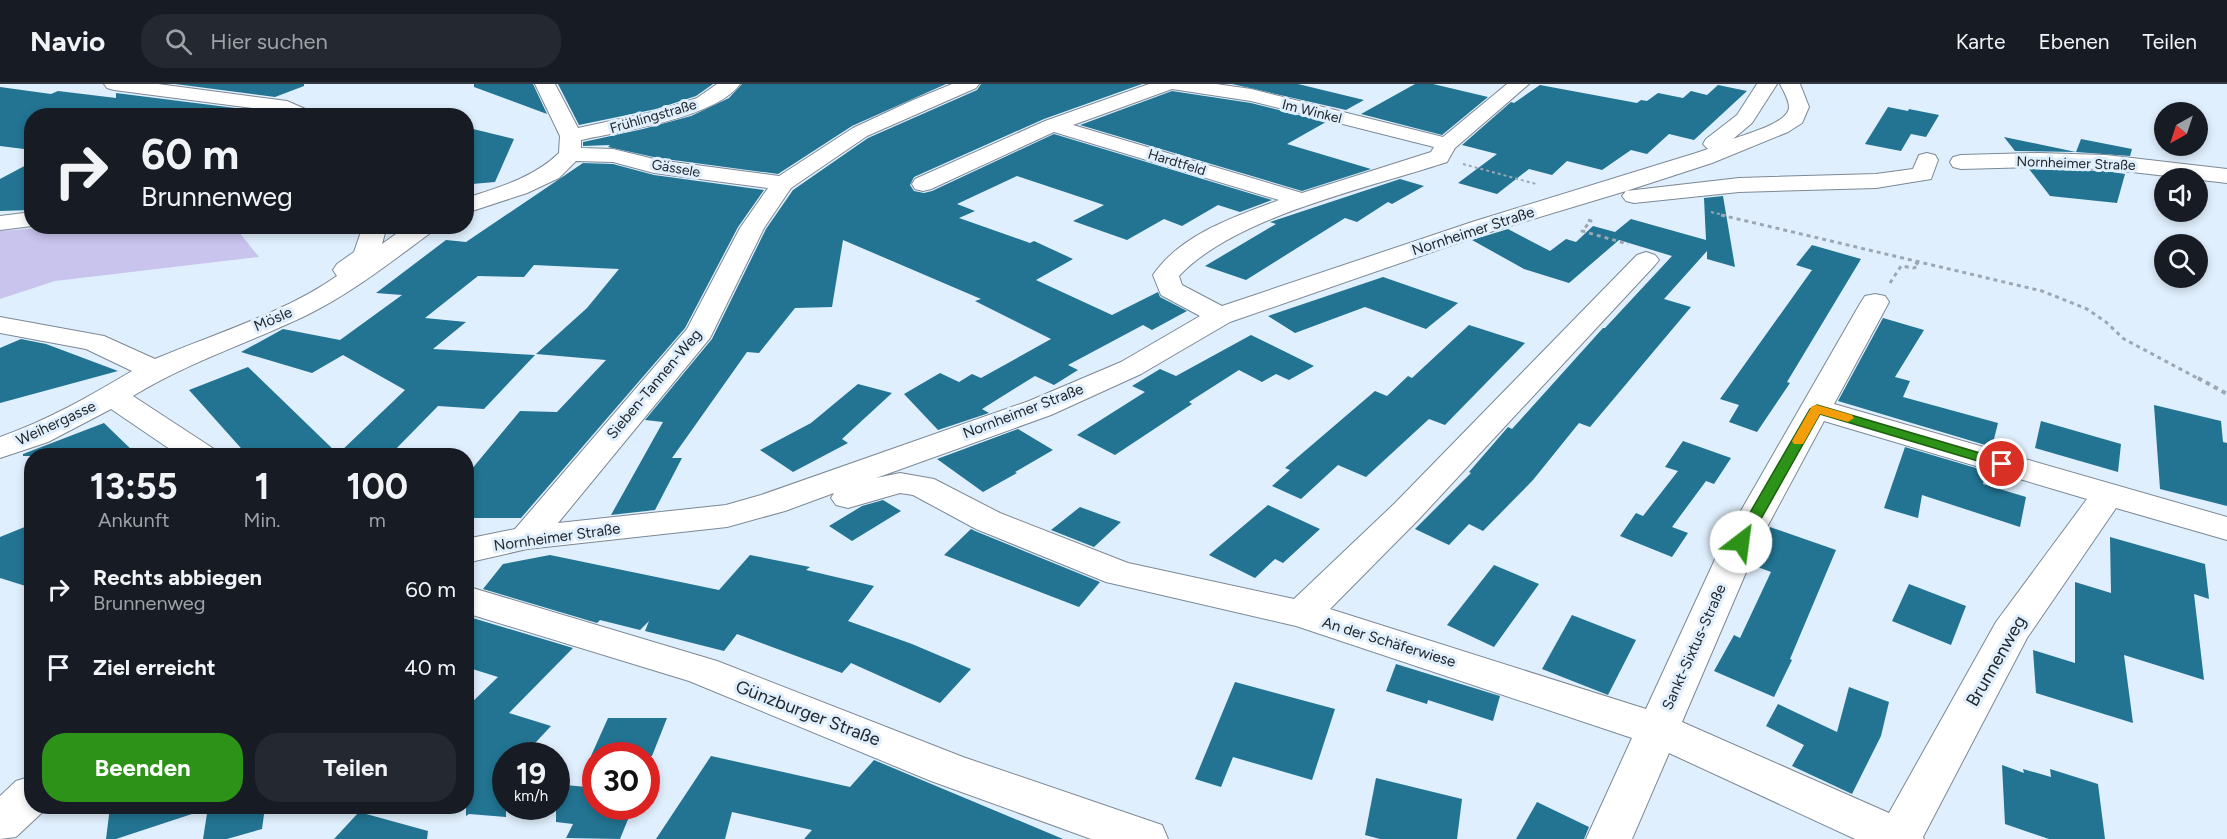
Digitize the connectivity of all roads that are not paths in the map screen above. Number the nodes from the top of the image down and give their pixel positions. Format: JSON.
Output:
{"nodes":[{"id":1,"x":114,"y":84,"type":"edge"},
{"id":2,"x":545,"y":84,"type":"edge"},
{"id":3,"x":730,"y":84,"type":"edge"},
{"id":4,"x":969,"y":84,"type":"edge"},
{"id":5,"x":1167,"y":84,"type":"edge"},
{"id":6,"x":1176,"y":84,"type":"edge"},
{"id":7,"x":1519,"y":84,"type":"edge"},
{"id":8,"x":1767,"y":84,"type":"edge"},
{"id":9,"x":1790,"y":84,"type":"edge"},
{"id":10,"x":289,"y":108,"type":"edge"},
{"id":11,"x":1745,"y":119,"type":"junction"},
{"id":12,"x":1052,"y":124,"type":"junction"},
{"id":13,"x":1781,"y":128,"type":"junction"},
{"id":14,"x":570,"y":145,"type":"junction"},
{"id":15,"x":1711,"y":147,"type":"dead end"},
{"id":16,"x":1443,"y":151,"type":"junction"},
{"id":17,"x":2227,"y":176,"type":"edge"},
{"id":18,"x":783,"y":183,"type":"junction"},
{"id":19,"x":923,"y":184,"type":"dead end"},
{"id":20,"x":1302,"y":200,"type":"junction"},
{"id":21,"x":1582,"y":202,"type":"junction"},
{"id":22,"x":474,"y":203,"type":"edge"},
{"id":23,"x":24,"y":220,"type":"edge"},
{"id":24,"x":0,"y":223,"type":"edge"},
{"id":25,"x":373,"y":234,"type":"edge"},
{"id":26,"x":413,"y":234,"type":"edge"},
{"id":27,"x":1646,"y":260,"type":"road end"},
{"id":28,"x":358,"y":275,"type":"junction"},
{"id":29,"x":1875,"y":302,"type":"dead end"},
{"id":30,"x":1220,"y":316,"type":"junction"},
{"id":31,"x":0,"y":326,"type":"edge"},
{"id":32,"x":154,"y":370,"type":"junction"},
{"id":33,"x":112,"y":396,"type":"junction"},
{"id":34,"x":1817,"y":409,"type":"junction"},
{"id":35,"x":0,"y":448,"type":"edge"},
{"id":36,"x":190,"y":448,"type":"edge"},
{"id":37,"x":2108,"y":495,"type":"junction"},
{"id":38,"x":774,"y":503,"type":"junction"},
{"id":39,"x":2227,"y":529,"type":"edge"},
{"id":40,"x":527,"y":538,"type":"junction"},
{"id":41,"x":474,"y":549,"type":"edge"},
{"id":42,"x":474,"y":602,"type":"edge"},
{"id":43,"x":1302,"y":614,"type":"junction"},
{"id":44,"x":1656,"y":729,"type":"junction"},
{"id":45,"x":24,"y":802,"type":"edge"},
{"id":46,"x":0,"y":824,"type":"edge"},
{"id":47,"x":1145,"y":839,"type":"edge"},
{"id":48,"x":1610,"y":839,"type":"edge"},
{"id":49,"x":1900,"y":839,"type":"edge"}],
"edges":[{"from":1,"to":10,"type":"street"},
{"from":2,"to":14,"type":"street"},
{"from":3,"to":14,"type":"street","name":"Frühlingstraße"},
{"from":4,"to":18,"type":"street","name":"Sieben-Tannen-Weg"},
{"from":5,"to":12,"type":"street"},
{"from":6,"to":16,"type":"street","name":"Im Winkel"},
{"from":7,"to":16,"type":"street"},
{"from":8,"to":11,"type":"street"},
{"from":9,"to":13,"type":"street"},
{"from":11,"to":13,"type":"street"},
{"from":11,"to":15,"type":"street"},
{"from":12,"to":19,"type":"street"},
{"from":12,"to":20,"type":"street","name":"Hardtfeld"},
{"from":13,"to":21,"type":"street","name":"Nornheimer Straße"},
{"from":14,"to":18,"type":"street","name":"Gässele"},
{"from":14,"to":22,"type":"street"},
{"from":16,"to":20,"type":"street"},
{"from":17,"to":21,"type":"street","name":"Nornheimer Straße"},
{"from":18,"to":40,"type":"street","name":"Sieben-Tannen-Weg"},
{"from":20,"to":30,"type":"street"},
{"from":21,"to":30,"type":"street","name":"Nornheimer Straße"},
{"from":23,"to":24,"type":"street"},
{"from":25,"to":28,"type":"street"},
{"from":26,"to":28,"type":"street","name":"Mösle"},
{"from":27,"to":43,"type":"street","name":"An der Schäferwiese"},
{"from":28,"to":32,"type":"street","name":"Mösle"},
{"from":29,"to":34,"type":"street","name":"Sankt-Sixtus-Straße"},
{"from":30,"to":38,"type":"street","name":"Nornheimer Straße"},
{"from":31,"to":32,"type":"street"},
{"from":32,"to":33,"type":"street","name":"Mösle"},
{"from":33,"to":35,"type":"street","name":"Weihergasse"},
{"from":33,"to":36,"type":"street"},
{"from":34,"to":37,"type":"street"},
{"from":34,"to":44,"type":"street","name":"Sankt-Sixtus-Straße"},
{"from":37,"to":39,"type":"street"},
{"from":37,"to":49,"type":"street","name":"Brunnenweg"},
{"from":38,"to":40,"type":"street","name":"Nornheimer Straße"},
{"from":38,"to":43,"type":"street"},
{"from":40,"to":41,"type":"street","name":"Nornheimer Straße"},
{"from":42,"to":47,"type":"street","name":"Günzburger Straße"},
{"from":43,"to":44,"type":"street","name":"An der Schäferwiese"},
{"from":44,"to":48,"type":"street","name":"Sankt-Sixtus-Straße"},
{"from":44,"to":49,"type":"street","name":"An der Schäferwiese"},
{"from":45,"to":46,"type":"street"}]}
